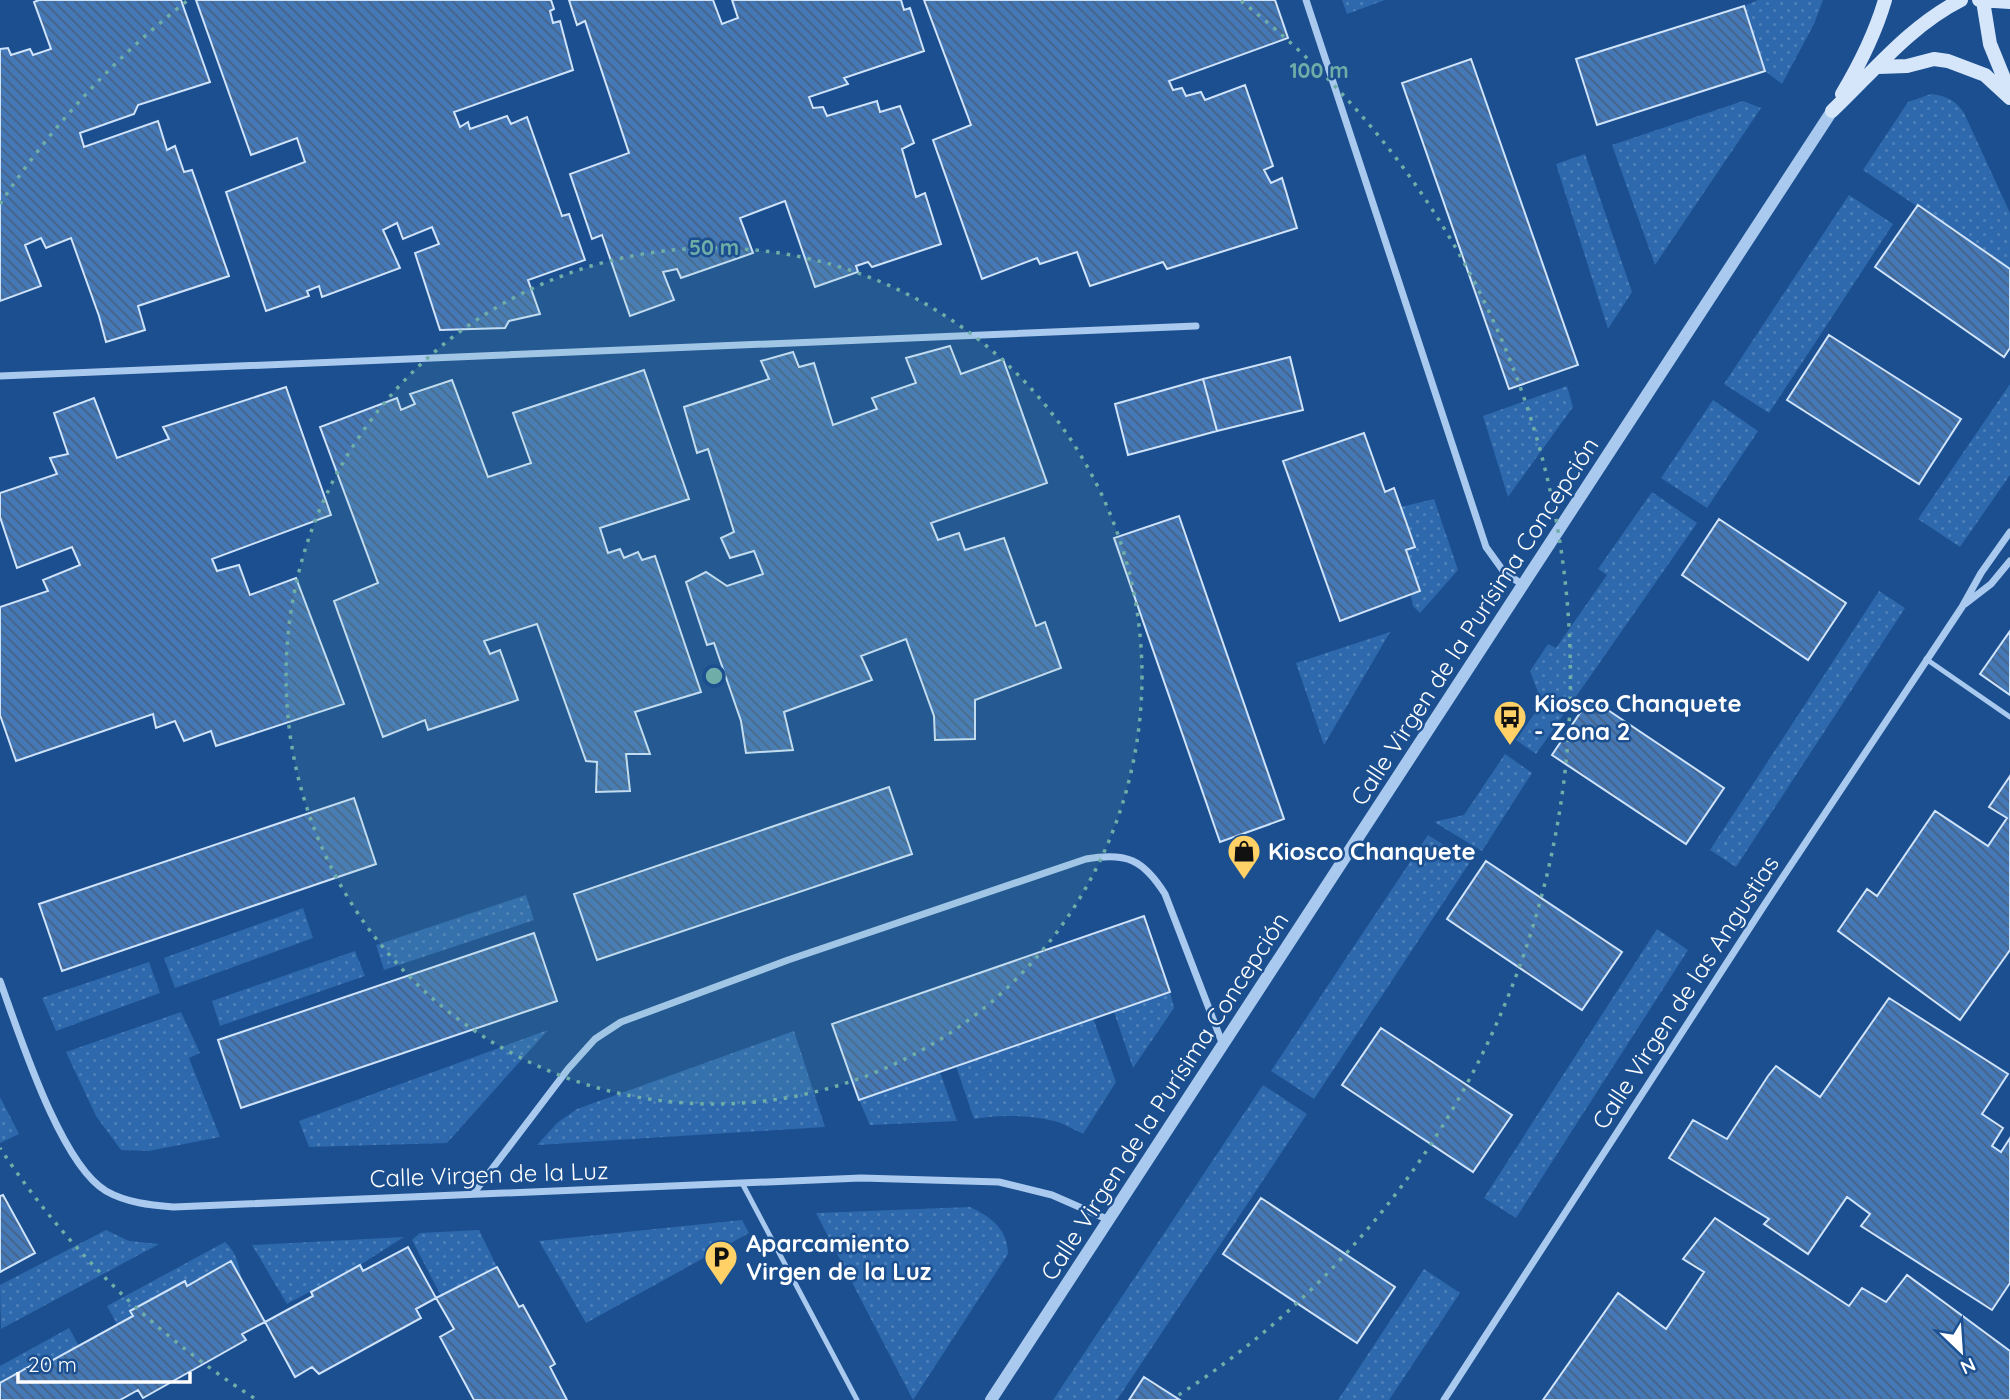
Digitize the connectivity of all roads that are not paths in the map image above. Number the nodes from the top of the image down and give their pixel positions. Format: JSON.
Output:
{"nodes":[{"id":1,"x":1306,"y":0,"type":"edge"},
{"id":2,"x":1885,"y":0,"type":"edge"},
{"id":3,"x":1961,"y":0,"type":"edge"},
{"id":4,"x":1981,"y":1,"type":"edge"},
{"id":5,"x":2010,"y":2,"type":"edge"},
{"id":6,"x":1878,"y":67,"type":"junction"},
{"id":7,"x":2010,"y":96,"type":"edge"},
{"id":8,"x":1832,"y":111,"type":"junction"},
{"id":9,"x":1196,"y":326,"type":"dead end"},
{"id":10,"x":0,"y":376,"type":"edge"},
{"id":11,"x":2010,"y":532,"type":"edge"},
{"id":12,"x":2010,"y":561,"type":"edge"},
{"id":13,"x":1523,"y":585,"type":"junction"},
{"id":14,"x":1962,"y":607,"type":"junction"},
{"id":15,"x":1926,"y":659,"type":"junction"},
{"id":16,"x":2010,"y":717,"type":"edge"},
{"id":17,"x":0,"y":981,"type":"edge"},
{"id":18,"x":1223,"y":1045,"type":"junction"},
{"id":19,"x":742,"y":1183,"type":"junction"},
{"id":20,"x":473,"y":1194,"type":"junction"},
{"id":21,"x":1108,"y":1220,"type":"junction"},
{"id":22,"x":857,"y":1400,"type":"edge"},
{"id":23,"x":991,"y":1400,"type":"edge"},
{"id":24,"x":1444,"y":1400,"type":"edge"}],
"edges":[{"from":1,"to":13,"type":"street"},
{"from":2,"to":8,"type":"main road"},
{"from":3,"to":6,"type":"main road"},
{"from":4,"to":5,"type":"main road"},
{"from":4,"to":7,"type":"main road"},
{"from":6,"to":7,"type":"main road"},
{"from":6,"to":8,"type":"main road"},
{"from":8,"to":13,"type":"street","name":"Calle Virgen de la Purísima Concepción"},
{"from":9,"to":10,"type":"street"},
{"from":11,"to":14,"type":"street","name":"Calle Virgen de las Angustias"},
{"from":12,"to":14,"type":"street","name":"Calle Virgen de las Angustias"},
{"from":13,"to":18,"type":"street","name":"Calle Virgen de la Purísima Concepción"},
{"from":14,"to":15,"type":"street","name":"Calle Virgen de las Angustias"},
{"from":15,"to":16,"type":"lane"},
{"from":15,"to":24,"type":"street","name":"Calle Virgen de las Angustias"},
{"from":17,"to":20,"type":"street","name":"Calle Virgen de la Luz"},
{"from":18,"to":20,"type":"street"},
{"from":18,"to":21,"type":"street","name":"Calle Virgen de la Purísima Concepción"},
{"from":19,"to":20,"type":"street","name":"Calle Virgen de la Luz"},
{"from":19,"to":21,"type":"street","name":"Calle Virgen de la Luz"},
{"from":19,"to":22,"type":"lane"},
{"from":21,"to":23,"type":"street","name":"Calle Virgen de la Purísima Concepción"}]}
